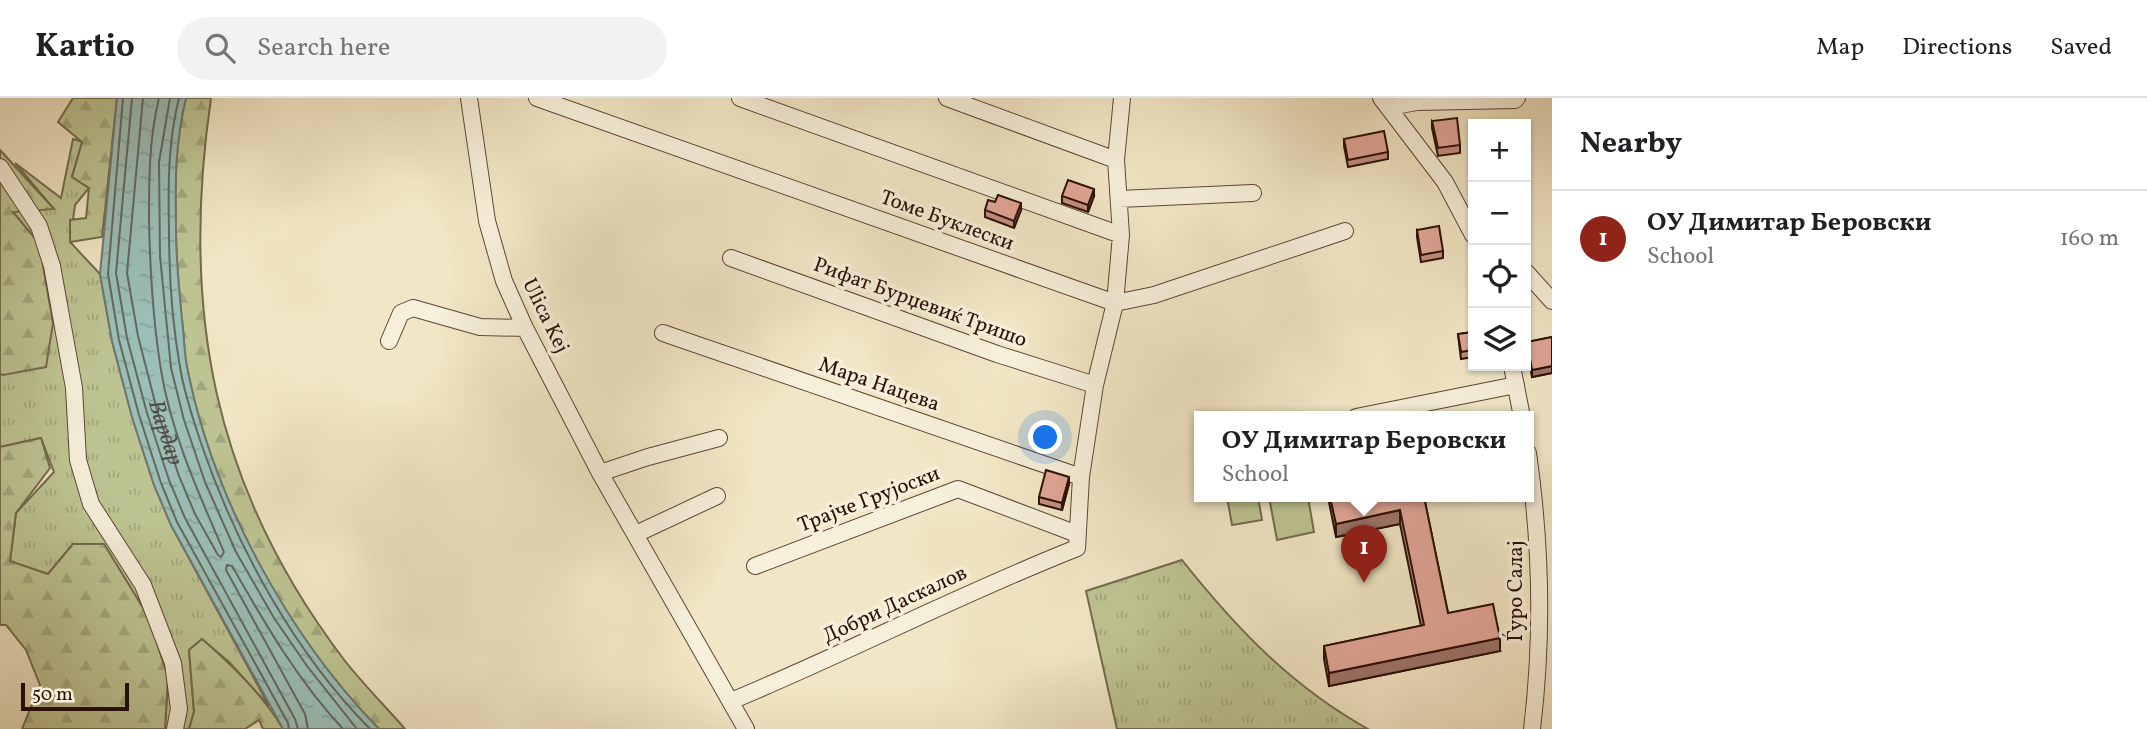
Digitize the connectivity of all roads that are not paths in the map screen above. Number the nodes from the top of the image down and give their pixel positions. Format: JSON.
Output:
{"nodes":[{"id":1,"x":470,"y":98,"type":"edge"},
{"id":2,"x":537,"y":98,"type":"edge"},
{"id":3,"x":740,"y":98,"type":"edge"},
{"id":4,"x":947,"y":98,"type":"edge"},
{"id":5,"x":1122,"y":98,"type":"edge"},
{"id":6,"x":1517,"y":98,"type":"edge"},
{"id":7,"x":1385,"y":102,"type":"edge"},
{"id":8,"x":1116,"y":160,"type":"junction"},
{"id":9,"x":0,"y":167,"type":"edge"},
{"id":10,"x":1253,"y":193,"type":"dead end"},
{"id":11,"x":1119,"y":199,"type":"junction"},
{"id":12,"x":1468,"y":224,"type":"edge"},
{"id":13,"x":1345,"y":231,"type":"dead end"},
{"id":14,"x":1121,"y":235,"type":"junction"},
{"id":15,"x":731,"y":258,"type":"dead end"},
{"id":16,"x":1531,"y":278,"type":"edge"},
{"id":17,"x":1552,"y":301,"type":"edge"},
{"id":18,"x":1115,"y":303,"type":"junction"},
{"id":19,"x":525,"y":328,"type":"junction"},
{"id":20,"x":663,"y":333,"type":"dead end"},
{"id":21,"x":389,"y":341,"type":"dead end"},
{"id":22,"x":1512,"y":371,"type":"edge"},
{"id":23,"x":1096,"y":385,"type":"junction"},
{"id":24,"x":1516,"y":385,"type":"junction"},
{"id":25,"x":1386,"y":411,"type":"edge"},
{"id":26,"x":1521,"y":411,"type":"edge"},
{"id":27,"x":719,"y":438,"type":"dead end"},
{"id":28,"x":600,"y":473,"type":"junction"},
{"id":29,"x":1080,"y":477,"type":"junction"},
{"id":30,"x":717,"y":496,"type":"dead end"},
{"id":31,"x":1533,"y":502,"type":"edge"},
{"id":32,"x":636,"y":534,"type":"junction"},
{"id":33,"x":1077,"y":541,"type":"junction"},
{"id":34,"x":754,"y":566,"type":"dead end"},
{"id":35,"x":731,"y":701,"type":"junction"},
{"id":36,"x":175,"y":729,"type":"edge"},
{"id":37,"x":746,"y":729,"type":"edge"},
{"id":38,"x":1532,"y":729,"type":"edge"}],
"edges":[{"from":1,"to":19,"type":"street","name":"Ulica Kej"},
{"from":2,"to":18,"type":"street","name":"Томе Буклески"},
{"from":3,"to":14,"type":"street"},
{"from":4,"to":8,"type":"street"},
{"from":5,"to":8,"type":"street"},
{"from":6,"to":7,"type":"street"},
{"from":7,"to":12,"type":"street"},
{"from":8,"to":11,"type":"street"},
{"from":9,"to":36,"type":"street"},
{"from":10,"to":11,"type":"street"},
{"from":11,"to":14,"type":"street"},
{"from":13,"to":18,"type":"street"},
{"from":14,"to":18,"type":"street"},
{"from":15,"to":23,"type":"street","name":"Рифат Бурџевиќ Тришо"},
{"from":16,"to":17,"type":"street"},
{"from":18,"to":23,"type":"street"},
{"from":19,"to":21,"type":"street"},
{"from":19,"to":28,"type":"street","name":"Ulica Kej"},
{"from":20,"to":29,"type":"street","name":"Мара Нацева"},
{"from":22,"to":24,"type":"street"},
{"from":23,"to":29,"type":"street"},
{"from":24,"to":25,"type":"street"},
{"from":24,"to":26,"type":"street"},
{"from":27,"to":28,"type":"street"},
{"from":28,"to":32,"type":"street","name":"Ulica Kej"},
{"from":29,"to":33,"type":"street"},
{"from":30,"to":32,"type":"street"},
{"from":31,"to":38,"type":"street","name":"Ѓуро Салај"},
{"from":32,"to":35,"type":"street","name":"Ulica Kej"},
{"from":33,"to":34,"type":"street","name":"Трајче Грујоски"},
{"from":33,"to":35,"type":"street","name":"Добри Даскалов"},
{"from":35,"to":37,"type":"street","name":"Ulica Kej"}]}
